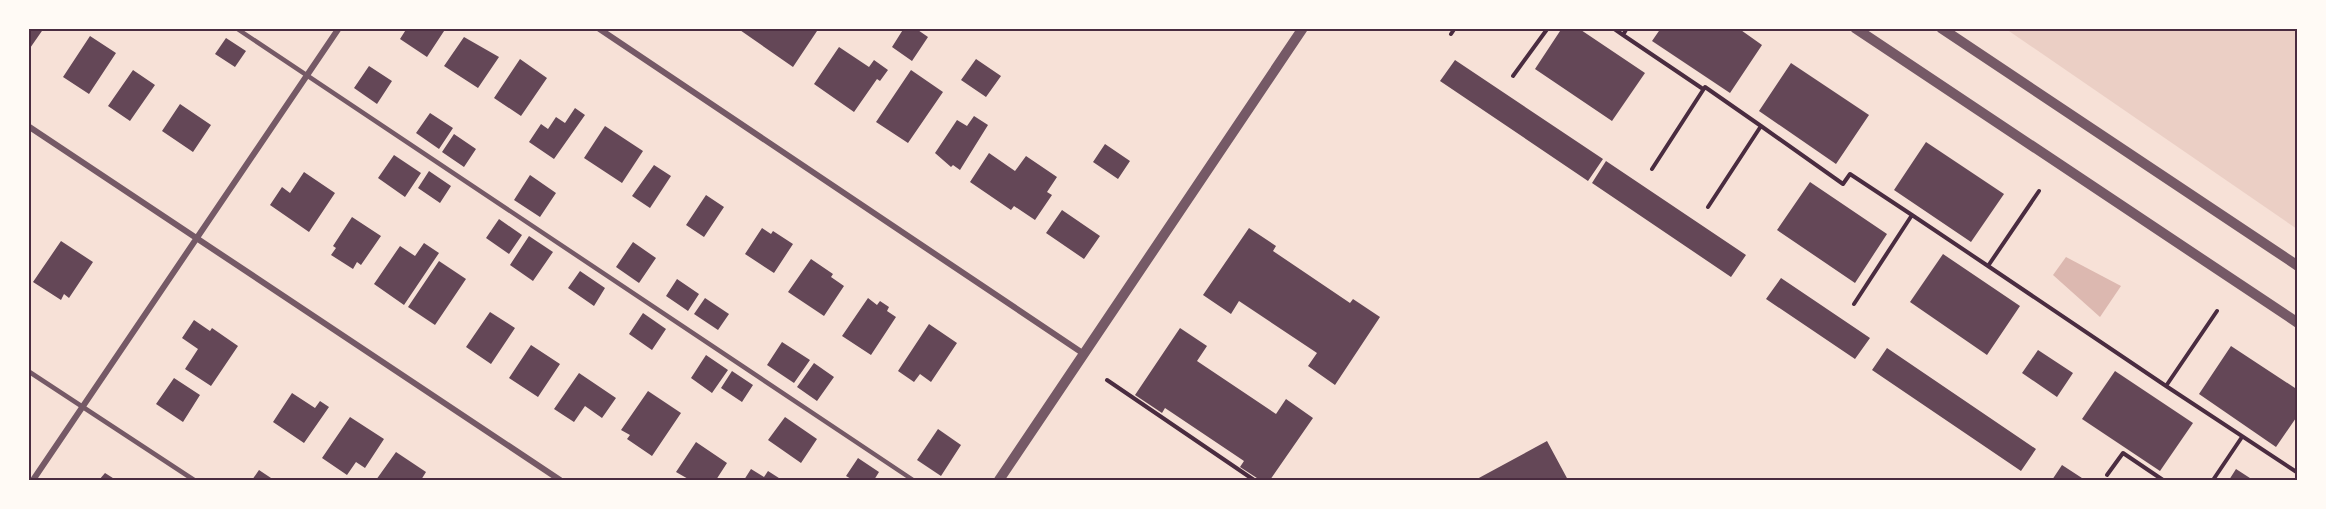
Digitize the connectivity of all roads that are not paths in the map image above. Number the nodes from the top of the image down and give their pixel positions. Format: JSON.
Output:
{"nodes":[{"id":1,"x":236,"y":28,"type":"edge"},
{"id":2,"x":339,"y":28,"type":"edge"},
{"id":3,"x":598,"y":28,"type":"edge"},
{"id":4,"x":1303,"y":28,"type":"edge"},
{"id":5,"x":1855,"y":28,"type":"edge"},
{"id":6,"x":1941,"y":28,"type":"edge"},
{"id":7,"x":307,"y":75,"type":"junction"},
{"id":8,"x":28,"y":126,"type":"edge"},
{"id":9,"x":197,"y":237,"type":"junction"},
{"id":10,"x":2298,"y":266,"type":"edge"},
{"id":11,"x":2298,"y":323,"type":"edge"},
{"id":12,"x":1085,"y":355,"type":"junction"},
{"id":13,"x":28,"y":371,"type":"edge"},
{"id":14,"x":82,"y":406,"type":"junction"},
{"id":15,"x":33,"y":480,"type":"edge"},
{"id":16,"x":194,"y":480,"type":"edge"},
{"id":17,"x":560,"y":480,"type":"edge"},
{"id":18,"x":913,"y":480,"type":"edge"},
{"id":19,"x":999,"y":480,"type":"edge"}],
"edges":[{"from":1,"to":7,"type":"lane"},
{"from":2,"to":7,"type":"street"},
{"from":3,"to":12,"type":"street"},
{"from":4,"to":12,"type":"street"},
{"from":5,"to":11,"type":"street"},
{"from":6,"to":10,"type":"street"},
{"from":7,"to":9,"type":"street"},
{"from":7,"to":18,"type":"lane"},
{"from":8,"to":9,"type":"street"},
{"from":9,"to":14,"type":"street"},
{"from":9,"to":17,"type":"street"},
{"from":12,"to":19,"type":"street"},
{"from":13,"to":14,"type":"lane"},
{"from":14,"to":15,"type":"street"},
{"from":14,"to":16,"type":"lane"}]}
